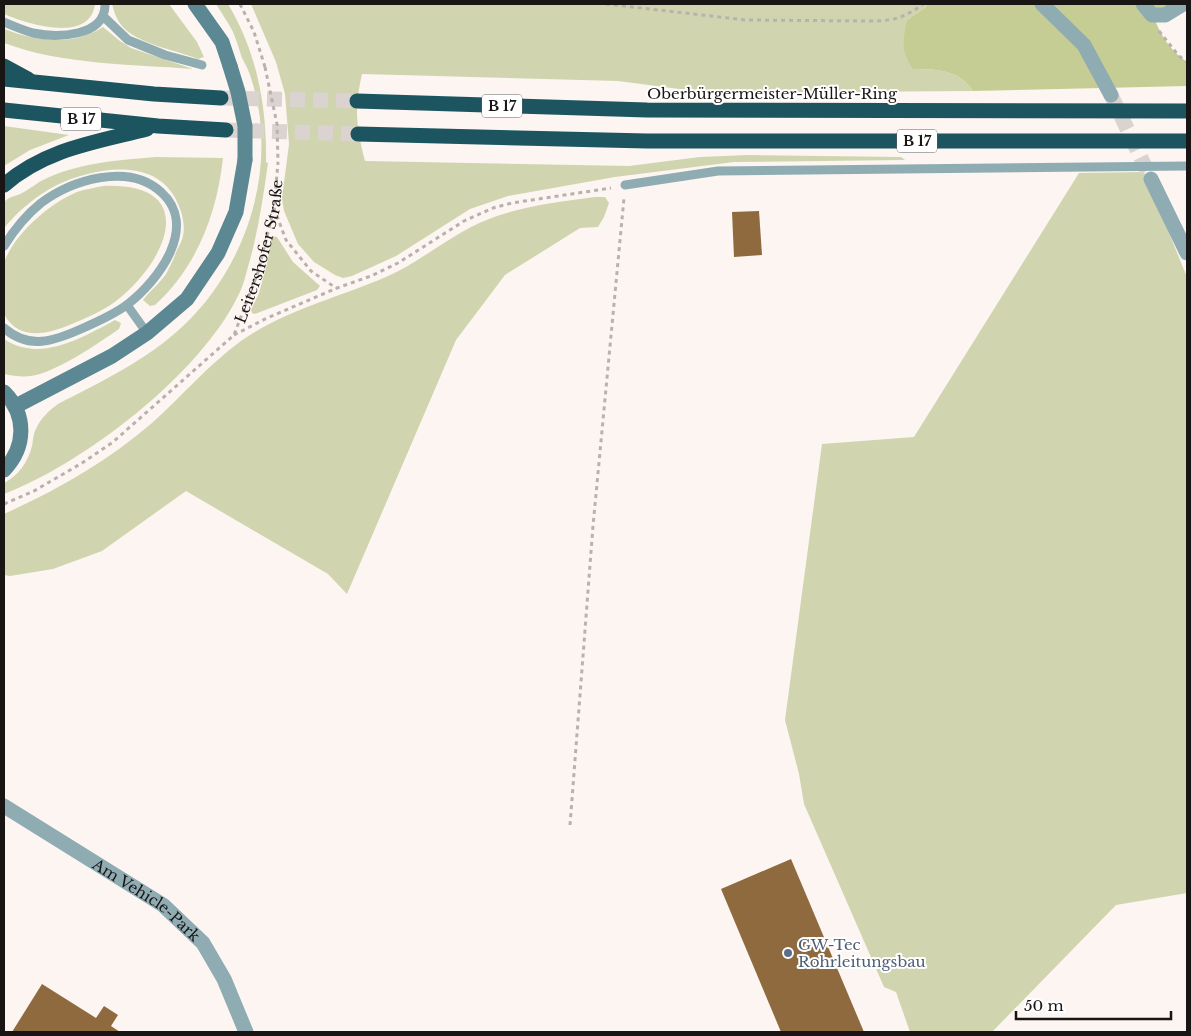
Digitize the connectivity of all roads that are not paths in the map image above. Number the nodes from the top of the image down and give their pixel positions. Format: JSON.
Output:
{"nodes":[{"id":1,"x":105,"y":4,"type":"edge"},
{"id":2,"x":195,"y":4,"type":"edge"},
{"id":3,"x":1042,"y":4,"type":"edge"},
{"id":4,"x":1183,"y":4,"type":"edge"},
{"id":5,"x":1148,"y":9,"type":"edge"},
{"id":6,"x":104,"y":17,"type":"junction"},
{"id":7,"x":4,"y":22,"type":"edge"},
{"id":8,"x":202,"y":65,"type":"dead end"},
{"id":9,"x":4,"y":66,"type":"edge"},
{"id":10,"x":4,"y":79,"type":"edge"},
{"id":11,"x":36,"y":84,"type":"junction"},
{"id":12,"x":1112,"y":95,"type":"tunnel mouth"},
{"id":13,"x":221,"y":98,"type":"tunnel mouth"},
{"id":14,"x":357,"y":101,"type":"tunnel mouth"},
{"id":15,"x":4,"y":110,"type":"edge"},
{"id":16,"x":1187,"y":111,"type":"edge"},
{"id":17,"x":158,"y":126,"type":"junction"},
{"id":18,"x":226,"y":130,"type":"tunnel mouth"},
{"id":19,"x":358,"y":134,"type":"tunnel mouth"},
{"id":20,"x":1187,"y":141,"type":"edge"},
{"id":21,"x":1187,"y":166,"type":"edge"},
{"id":22,"x":1151,"y":179,"type":"tunnel mouth"},
{"id":23,"x":4,"y":185,"type":"edge"},
{"id":24,"x":625,"y":185,"type":"road end"},
{"id":25,"x":4,"y":246,"type":"edge"},
{"id":26,"x":1187,"y":253,"type":"edge"},
{"id":27,"x":127,"y":305,"type":"junction"},
{"id":28,"x":4,"y":328,"type":"edge"},
{"id":29,"x":147,"y":333,"type":"junction"},
{"id":30,"x":4,"y":392,"type":"edge"},
{"id":31,"x":16,"y":406,"type":"junction"},
{"id":32,"x":4,"y":470,"type":"edge"},
{"id":33,"x":4,"y":806,"type":"edge"},
{"id":34,"x":246,"y":1032,"type":"edge"}],
"edges":[{"from":1,"to":6,"type":"lane"},
{"from":2,"to":29,"type":"street","name":"Leitershofer Straße","bridge":true},
{"from":3,"to":12,"type":"street"},
{"from":4,"to":5,"type":"street"},
{"from":6,"to":7,"type":"lane"},
{"from":6,"to":8,"type":"lane"},
{"from":9,"to":11,"type":"highway"},
{"from":10,"to":11,"type":"highway","number":"B 17"},
{"from":11,"to":13,"type":"highway","number":"B 17"},
{"from":14,"to":16,"type":"highway","name":"Oberbürgermeister-Müller-Ring","number":"B 17"},
{"from":15,"to":17,"type":"highway","number":"B 17"},
{"from":17,"to":18,"type":"highway","number":"B 17"},
{"from":17,"to":23,"type":"highway"},
{"from":19,"to":20,"type":"highway","number":"B 17"},
{"from":21,"to":24,"type":"lane"},
{"from":22,"to":26,"type":"street"},
{"from":25,"to":27,"type":"lane"},
{"from":27,"to":28,"type":"lane"},
{"from":27,"to":29,"type":"lane"},
{"from":29,"to":31,"type":"street","name":"Leitershofer Straße"},
{"from":30,"to":31,"type":"street"},
{"from":31,"to":32,"type":"street"},
{"from":33,"to":34,"type":"street","name":"Am Vehicle-Park"}]}
